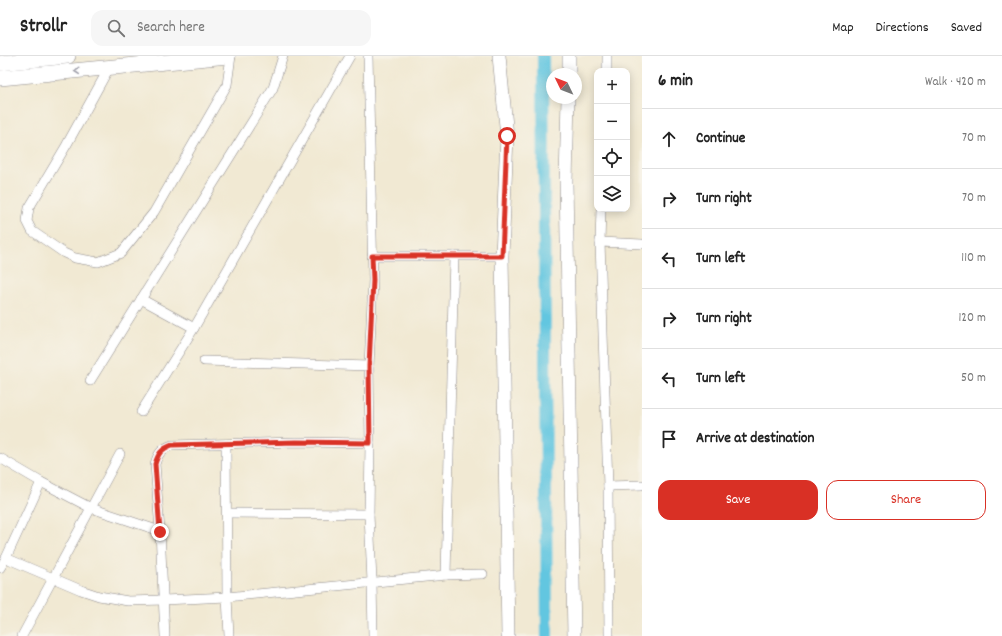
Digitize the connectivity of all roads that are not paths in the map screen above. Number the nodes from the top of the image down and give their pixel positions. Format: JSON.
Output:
{"nodes":[{"id":1,"x":68,"y":56,"type":"edge"},
{"id":2,"x":229,"y":56,"type":"edge"},
{"id":3,"x":282,"y":56,"type":"edge"},
{"id":4,"x":350,"y":56,"type":"edge"},
{"id":5,"x":368,"y":56,"type":"edge"},
{"id":6,"x":498,"y":56,"type":"edge"},
{"id":7,"x":569,"y":56,"type":"edge"},
{"id":8,"x":607,"y":56,"type":"edge"},
{"id":9,"x":0,"y":63,"type":"edge"},
{"id":10,"x":109,"y":68,"type":"junction"},
{"id":11,"x":569,"y":68,"type":"edge"},
{"id":12,"x":607,"y":68,"type":"edge"},
{"id":13,"x":0,"y":78,"type":"edge"},
{"id":14,"x":568,"y":104,"type":"edge"},
{"id":15,"x":601,"y":212,"type":"edge"},
{"id":16,"x":600,"y":242,"type":"junction"},
{"id":17,"x":642,"y":244,"type":"edge"},
{"id":18,"x":372,"y":256,"type":"junction"},
{"id":19,"x":454,"y":256,"type":"junction"},
{"id":20,"x":502,"y":256,"type":"junction"},
{"id":21,"x":141,"y":299,"type":"junction"},
{"id":22,"x":194,"y":328,"type":"junction"},
{"id":23,"x":204,"y":361,"type":"dead end"},
{"id":24,"x":369,"y":366,"type":"junction"},
{"id":25,"x":90,"y":381,"type":"dead end"},
{"id":26,"x":141,"y":412,"type":"dead end"},
{"id":27,"x":370,"y":443,"type":"junction"},
{"id":28,"x":226,"y":444,"type":"junction"},
{"id":29,"x":120,"y":454,"type":"dead end"},
{"id":30,"x":0,"y":458,"type":"edge"},
{"id":31,"x":41,"y":482,"type":"junction"},
{"id":32,"x":642,"y":485,"type":"edge"},
{"id":33,"x":608,"y":486,"type":"junction"},
{"id":34,"x":91,"y":508,"type":"junction"},
{"id":35,"x":226,"y":513,"type":"junction"},
{"id":36,"x":369,"y":514,"type":"junction"},
{"id":37,"x":160,"y":532,"type":"junction"},
{"id":38,"x":6,"y":558,"type":"junction"},
{"id":39,"x":0,"y":568,"type":"edge"},
{"id":40,"x":483,"y":574,"type":"dead end"},
{"id":41,"x":446,"y":575,"type":"junction"},
{"id":42,"x":53,"y":577,"type":"junction"},
{"id":43,"x":372,"y":582,"type":"junction"},
{"id":44,"x":227,"y":596,"type":"junction"},
{"id":45,"x":164,"y":600,"type":"junction"},
{"id":46,"x":22,"y":636,"type":"edge"},
{"id":47,"x":165,"y":636,"type":"edge"},
{"id":48,"x":229,"y":636,"type":"edge"},
{"id":49,"x":373,"y":636,"type":"edge"},
{"id":50,"x":508,"y":636,"type":"edge"},
{"id":51,"x":574,"y":636,"type":"edge"},
{"id":52,"x":609,"y":636,"type":"edge"}],
"edges":[{"from":1,"to":9,"type":"main road"},
{"from":2,"to":10,"type":"main road"},
{"from":2,"to":10,"type":"street"},
{"from":3,"to":21,"type":"street"},
{"from":4,"to":22,"type":"street"},
{"from":5,"to":18,"type":"street"},
{"from":6,"to":20,"type":"street"},
{"from":7,"to":11,"type":"street"},
{"from":8,"to":12,"type":"street"},
{"from":10,"to":13,"type":"main road","one_way":true},
{"from":14,"to":51,"type":"street"},
{"from":15,"to":16,"type":"street"},
{"from":16,"to":17,"type":"street"},
{"from":16,"to":33,"type":"street"},
{"from":18,"to":19,"type":"street"},
{"from":18,"to":24,"type":"street"},
{"from":19,"to":20,"type":"street"},
{"from":19,"to":41,"type":"street"},
{"from":20,"to":50,"type":"street"},
{"from":21,"to":22,"type":"street"},
{"from":21,"to":25,"type":"street"},
{"from":22,"to":26,"type":"street"},
{"from":23,"to":24,"type":"street"},
{"from":24,"to":27,"type":"street"},
{"from":27,"to":28,"type":"street"},
{"from":27,"to":36,"type":"street"},
{"from":28,"to":35,"type":"street"},
{"from":28,"to":37,"type":"street"},
{"from":29,"to":34,"type":"street"},
{"from":30,"to":31,"type":"street"},
{"from":31,"to":34,"type":"street"},
{"from":31,"to":38,"type":"street"},
{"from":32,"to":33,"type":"street"},
{"from":33,"to":52,"type":"street"},
{"from":34,"to":37,"type":"street"},
{"from":34,"to":42,"type":"street"},
{"from":35,"to":36,"type":"street"},
{"from":35,"to":44,"type":"street"},
{"from":36,"to":43,"type":"street"},
{"from":37,"to":45,"type":"street"},
{"from":38,"to":39,"type":"street"},
{"from":38,"to":42,"type":"street"},
{"from":40,"to":41,"type":"street"},
{"from":41,"to":43,"type":"street"},
{"from":42,"to":45,"type":"street"},
{"from":42,"to":46,"type":"street"},
{"from":43,"to":44,"type":"street"},
{"from":43,"to":49,"type":"street"},
{"from":44,"to":45,"type":"street"},
{"from":44,"to":48,"type":"street"},
{"from":45,"to":47,"type":"street"}]}
